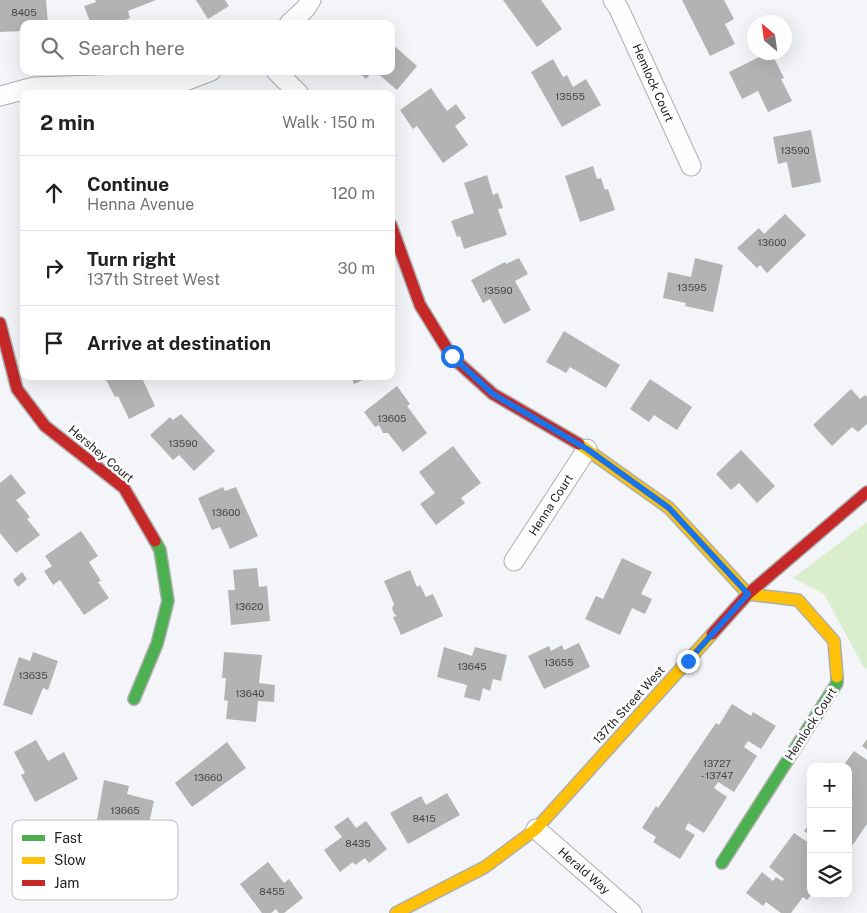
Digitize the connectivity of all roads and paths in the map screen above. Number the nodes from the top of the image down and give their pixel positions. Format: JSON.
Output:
{"nodes":[{"id":1,"x":311,"y":0,"type":"edge"},
{"id":2,"x":613,"y":0,"type":"edge"},
{"id":3,"x":293,"y":20,"type":"edge"},
{"id":4,"x":200,"y":75,"type":"edge"},
{"id":5,"x":280,"y":75,"type":"edge"},
{"id":6,"x":23,"y":90,"type":"edge"},
{"id":7,"x":295,"y":90,"type":"edge"},
{"id":8,"x":20,"y":91,"type":"edge"},
{"id":9,"x":0,"y":96,"type":"edge"},
{"id":10,"x":691,"y":166,"type":"dead end"},
{"id":11,"x":395,"y":236,"type":"edge"},
{"id":12,"x":0,"y":323,"type":"edge"},
{"id":13,"x":587,"y":449,"type":"junction"},
{"id":14,"x":867,"y":492,"type":"edge"},
{"id":15,"x":514,"y":562,"type":"dead end"},
{"id":16,"x":748,"y":594,"type":"junction"},
{"id":17,"x":134,"y":699,"type":"dead end"},
{"id":18,"x":536,"y":830,"type":"junction"},
{"id":19,"x":722,"y":862,"type":"dead end"},
{"id":20,"x":396,"y":913,"type":"edge"},
{"id":21,"x":632,"y":913,"type":"edge"}],
"edges":[{"from":1,"to":3,"type":"street"},
{"from":2,"to":10,"type":"street","name":"Hemlock Court"},
{"from":4,"to":6,"type":"street"},
{"from":5,"to":7,"type":"street"},
{"from":8,"to":9,"type":"street"},
{"from":11,"to":13,"type":"street"},
{"from":12,"to":17,"type":"street","name":"Hershey Court"},
{"from":13,"to":15,"type":"street","name":"Henna Court"},
{"from":13,"to":16,"type":"street"},
{"from":14,"to":16,"type":"street","name":"137th Street West"},
{"from":16,"to":18,"type":"street","name":"137th Street West"},
{"from":16,"to":19,"type":"street","name":"Hemlock Court"},
{"from":18,"to":20,"type":"street","name":"137th Street West"},
{"from":18,"to":21,"type":"street","name":"Herald Way"}]}
